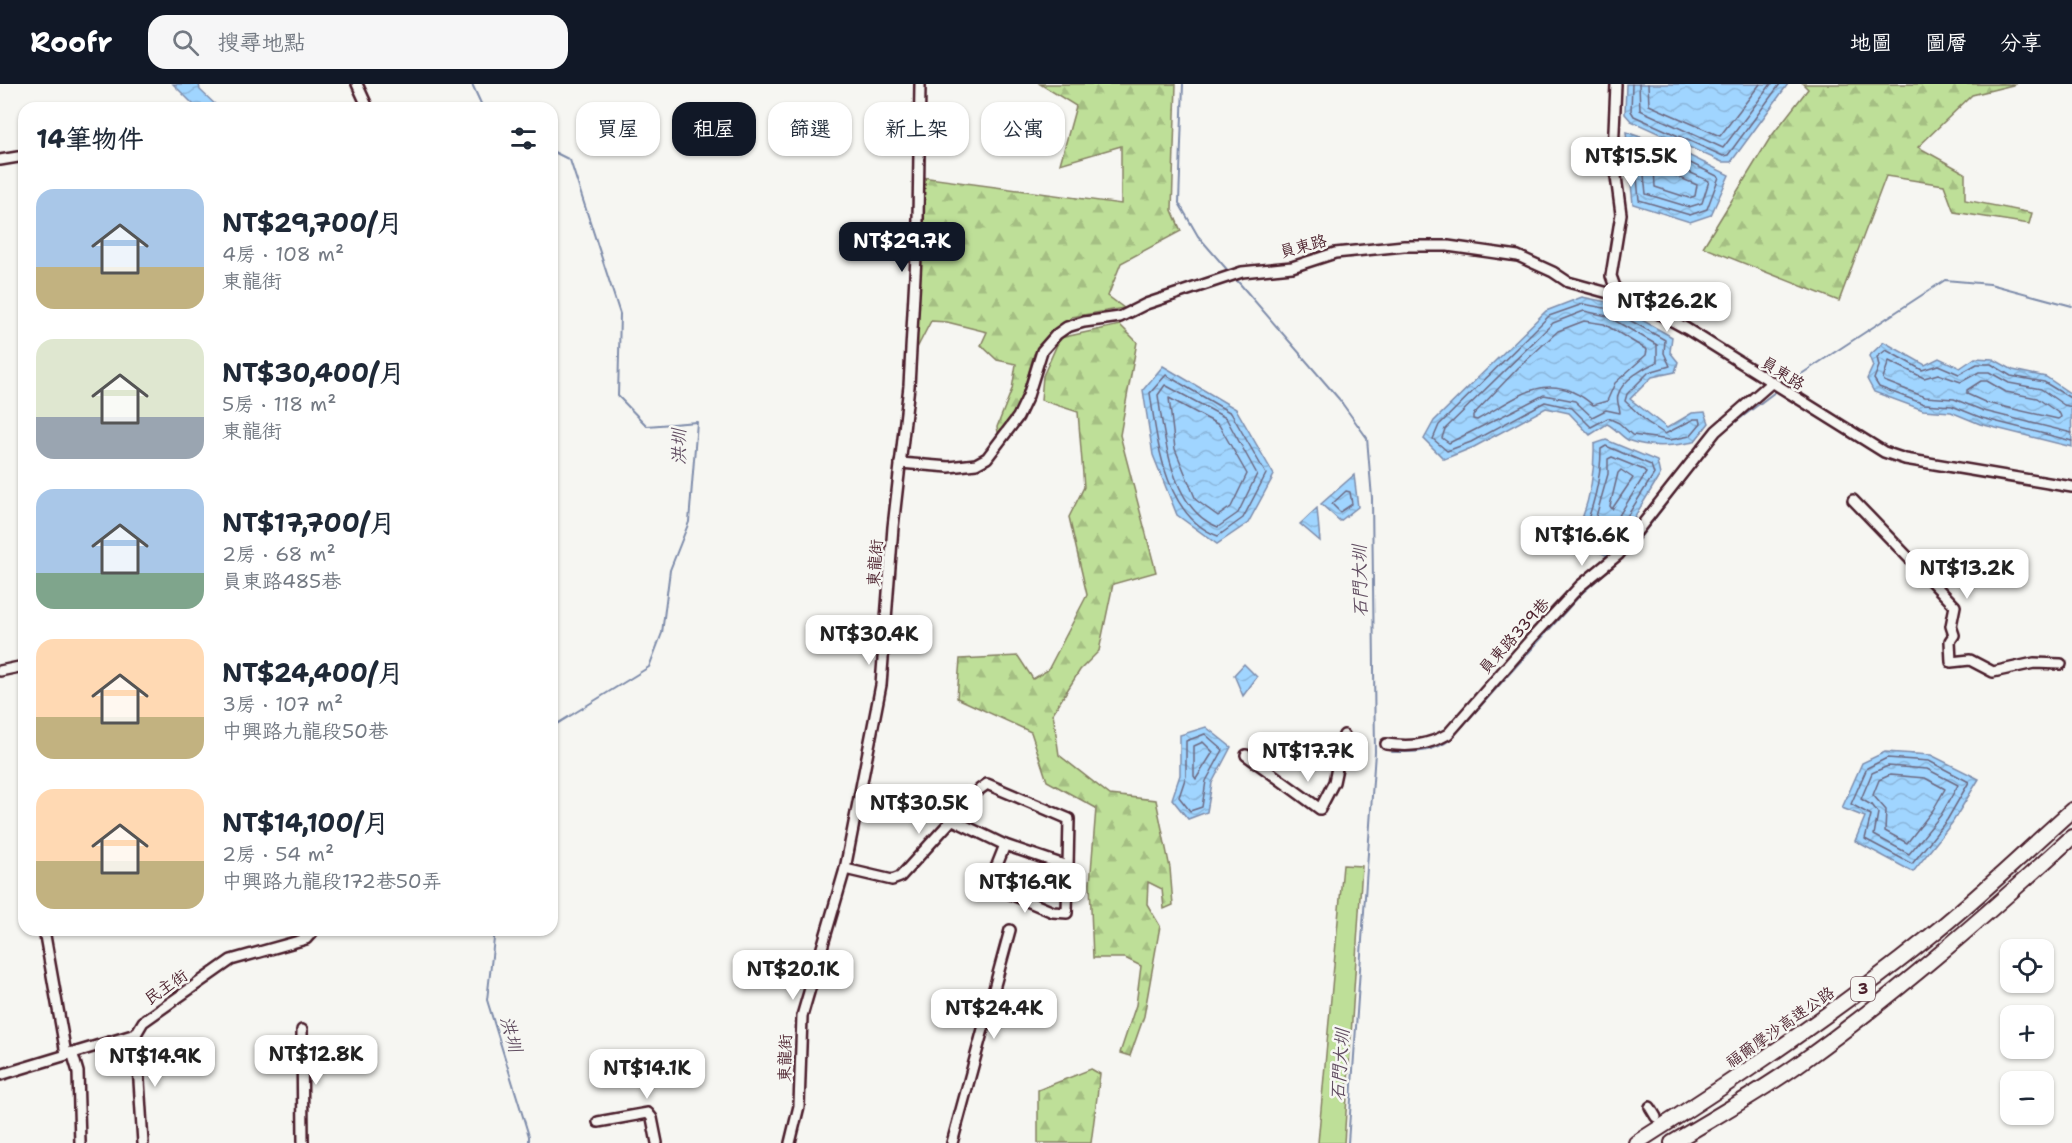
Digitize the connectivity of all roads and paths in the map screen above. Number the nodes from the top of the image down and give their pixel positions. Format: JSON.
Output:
{"nodes":[{"id":1,"x":357,"y":84,"type":"edge"},
{"id":2,"x":920,"y":84,"type":"edge"},
{"id":3,"x":1616,"y":84,"type":"edge"},
{"id":4,"x":365,"y":102,"type":"edge"},
{"id":5,"x":18,"y":157,"type":"edge"},
{"id":6,"x":0,"y":160,"type":"edge"},
{"id":7,"x":1618,"y":295,"type":"junction"},
{"id":8,"x":1771,"y":383,"type":"junction"},
{"id":9,"x":900,"y":463,"type":"junction"},
{"id":10,"x":2072,"y":487,"type":"edge"},
{"id":11,"x":1853,"y":500,"type":"dead end"},
{"id":12,"x":2061,"y":664,"type":"dead end"},
{"id":13,"x":18,"y":667,"type":"edge"},
{"id":14,"x":0,"y":671,"type":"edge"},
{"id":15,"x":1344,"y":735,"type":"dead end"},
{"id":16,"x":1386,"y":744,"type":"dead end"},
{"id":17,"x":1246,"y":755,"type":"dead end"},
{"id":18,"x":2072,"y":810,"type":"edge"},
{"id":19,"x":951,"y":819,"type":"junction"},
{"id":20,"x":2072,"y":837,"type":"edge"},
{"id":21,"x":1005,"y":845,"type":"junction"},
{"id":22,"x":1067,"y":866,"type":"junction"},
{"id":23,"x":845,"y":870,"type":"junction"},
{"id":24,"x":1010,"y":930,"type":"dead end"},
{"id":25,"x":45,"y":936,"type":"edge"},
{"id":26,"x":309,"y":936,"type":"edge"},
{"id":27,"x":302,"y":1030,"type":"dead end"},
{"id":28,"x":136,"y":1034,"type":"junction"},
{"id":29,"x":69,"y":1053,"type":"junction"},
{"id":30,"x":0,"y":1076,"type":"edge"},
{"id":31,"x":1650,"y":1107,"type":"dead end"},
{"id":32,"x":1656,"y":1117,"type":"dead end"},
{"id":33,"x":598,"y":1122,"type":"dead end"},
{"id":34,"x":80,"y":1143,"type":"edge"},
{"id":35,"x":143,"y":1143,"type":"edge"},
{"id":36,"x":303,"y":1143,"type":"edge"},
{"id":37,"x":657,"y":1143,"type":"edge"},
{"id":38,"x":790,"y":1143,"type":"edge"},
{"id":39,"x":952,"y":1143,"type":"edge"},
{"id":40,"x":1636,"y":1143,"type":"edge"},
{"id":41,"x":1672,"y":1143,"type":"edge"}],
"edges":[{"from":1,"to":4,"type":"street"},
{"from":2,"to":9,"type":"street","name":"東龍街"},
{"from":3,"to":7,"type":"street"},
{"from":5,"to":6,"type":"street"},
{"from":7,"to":8,"type":"street","name":"員東路"},
{"from":7,"to":9,"type":"street","name":"員東路"},
{"from":8,"to":10,"type":"street","name":"員東路"},
{"from":8,"to":16,"type":"street","name":"員東路339巷"},
{"from":9,"to":23,"type":"street","name":"東龍街"},
{"from":11,"to":12,"type":"street"},
{"from":13,"to":14,"type":"street"},
{"from":15,"to":17,"type":"street"},
{"from":18,"to":40,"type":"highway","name":"福爾摩沙高速公路","number":"3"},
{"from":19,"to":21,"type":"street"},
{"from":19,"to":22,"type":"street"},
{"from":19,"to":23,"type":"street"},
{"from":20,"to":41,"type":"highway","number":"3"},
{"from":21,"to":22,"type":"street"},
{"from":21,"to":22,"type":"street"},
{"from":23,"to":38,"type":"street","name":"東龍街"},
{"from":24,"to":39,"type":"street"},
{"from":25,"to":29,"type":"street"},
{"from":26,"to":28,"type":"street","name":"民主街"},
{"from":27,"to":36,"type":"street"},
{"from":28,"to":29,"type":"street"},
{"from":28,"to":35,"type":"street"},
{"from":29,"to":30,"type":"street"},
{"from":29,"to":34,"type":"street"},
{"from":31,"to":32,"type":"street"},
{"from":33,"to":37,"type":"street"}]}
